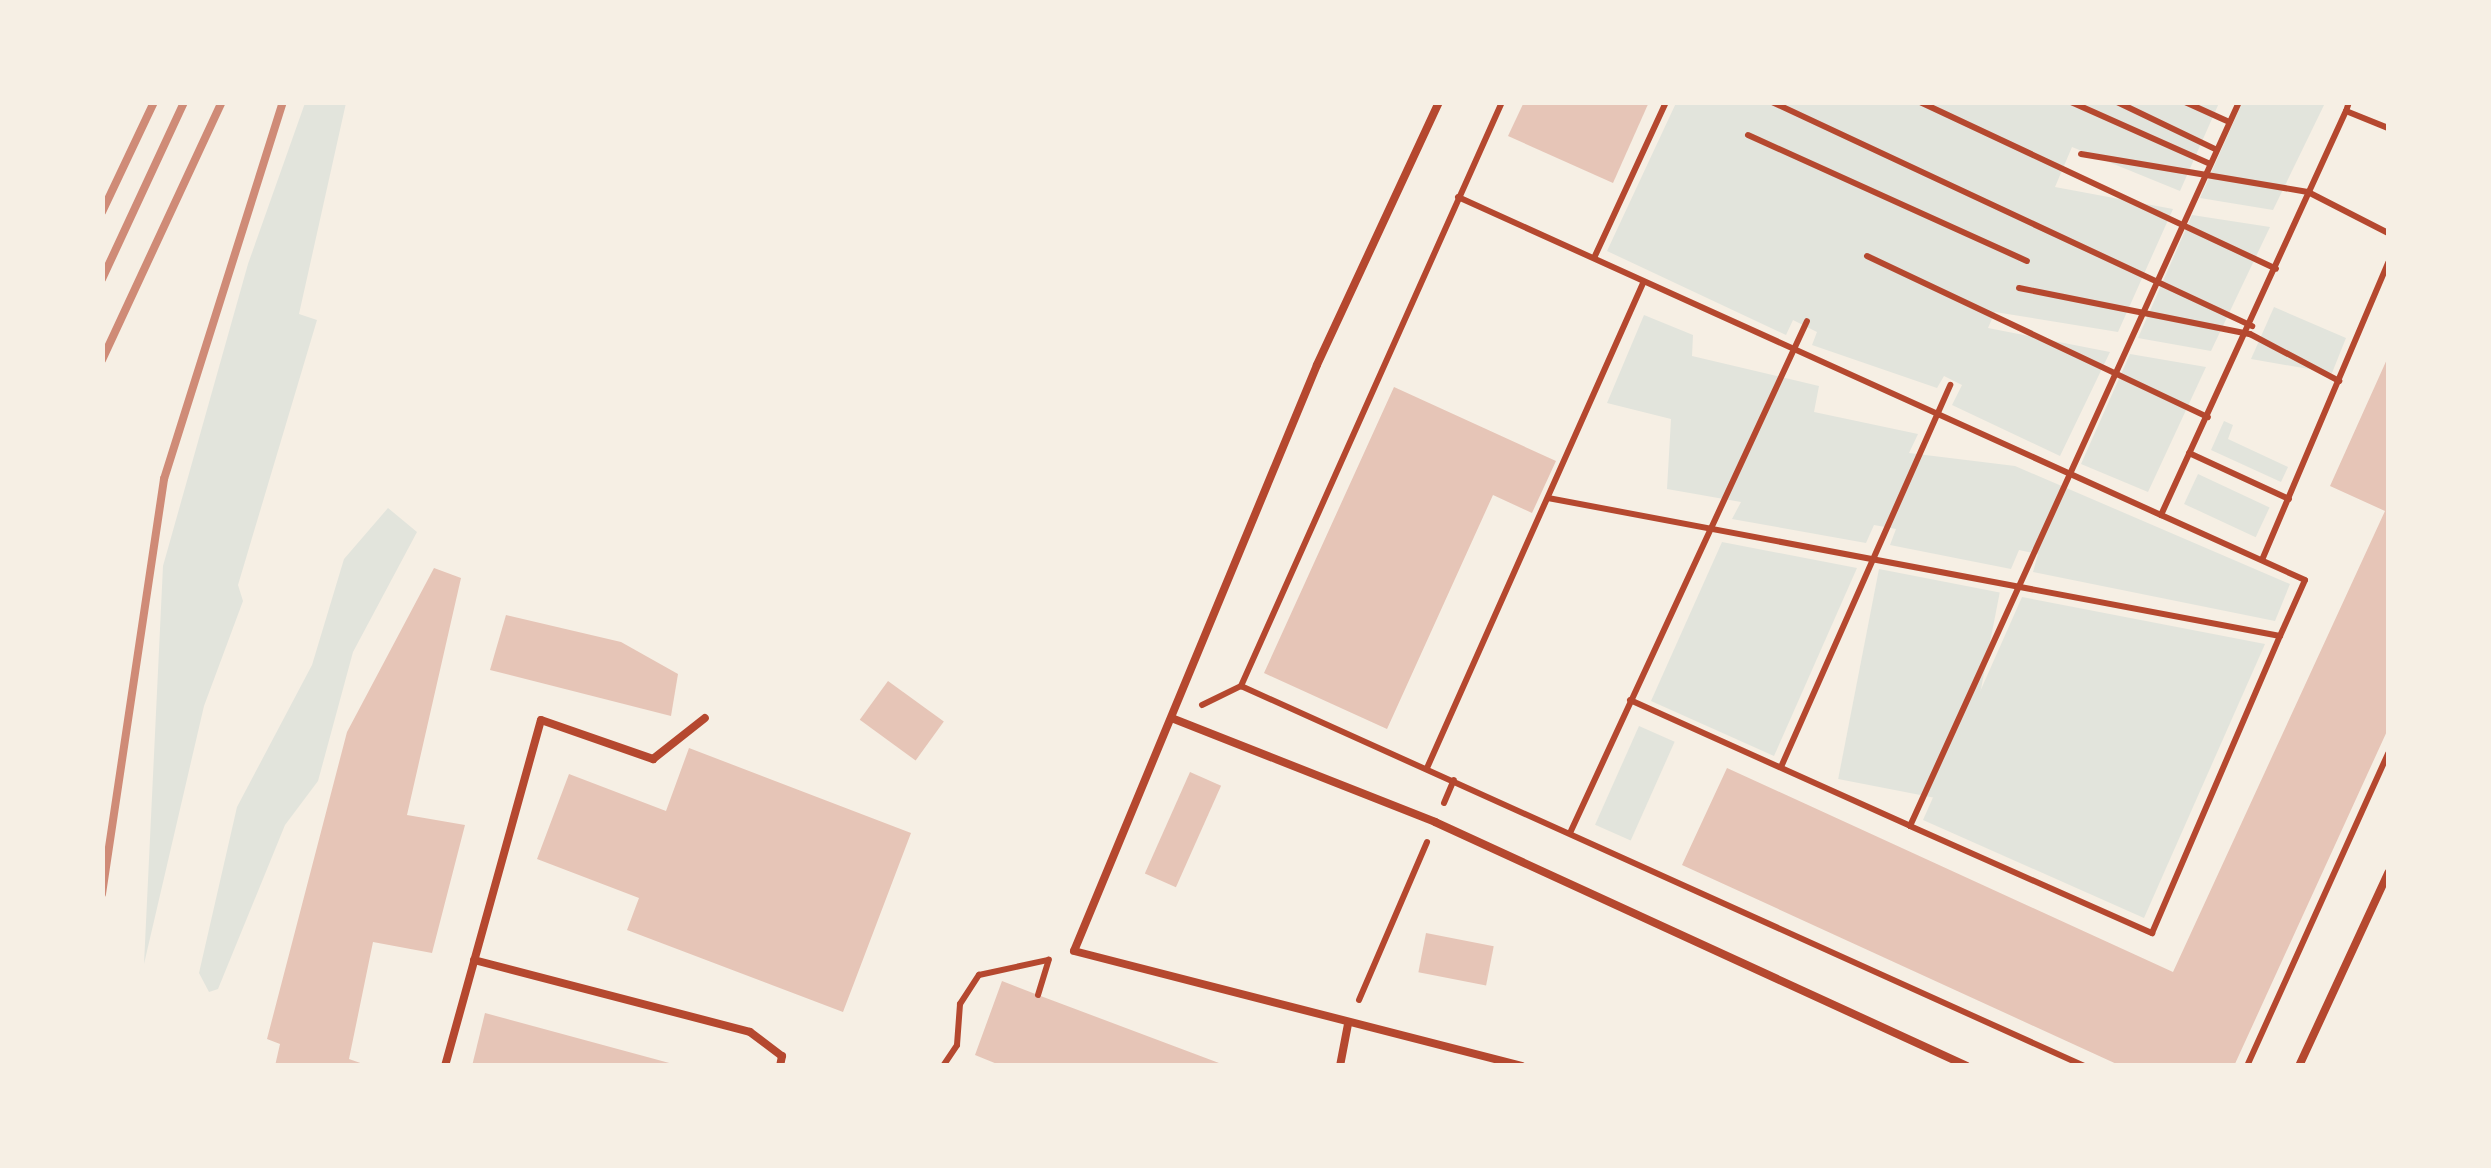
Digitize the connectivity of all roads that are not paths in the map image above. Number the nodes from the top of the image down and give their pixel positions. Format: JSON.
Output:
{"nodes":[{"id":1,"x":1439,"y":102,"type":"edge"},
{"id":2,"x":705,"y":718,"type":"dead end"},
{"id":3,"x":1174,"y":719,"type":"junction"},
{"id":4,"x":2388,"y":874,"type":"edge"},
{"id":5,"x":474,"y":960,"type":"junction"},
{"id":6,"x":1348,"y":1024,"type":"junction"},
{"id":7,"x":445,"y":1066,"type":"edge"},
{"id":8,"x":780,"y":1066,"type":"edge"},
{"id":9,"x":1340,"y":1066,"type":"edge"},
{"id":10,"x":1521,"y":1066,"type":"edge"},
{"id":11,"x":1967,"y":1066,"type":"edge"},
{"id":12,"x":2299,"y":1066,"type":"edge"}],
"edges":[{"from":1,"to":3,"type":"lane"},
{"from":2,"to":5,"type":"lane"},
{"from":3,"to":6,"type":"lane"},
{"from":3,"to":11,"type":"lane"},
{"from":4,"to":12,"type":"lane"},
{"from":5,"to":7,"type":"lane"},
{"from":5,"to":8,"type":"lane"},
{"from":6,"to":9,"type":"lane"},
{"from":6,"to":10,"type":"lane"}]}
